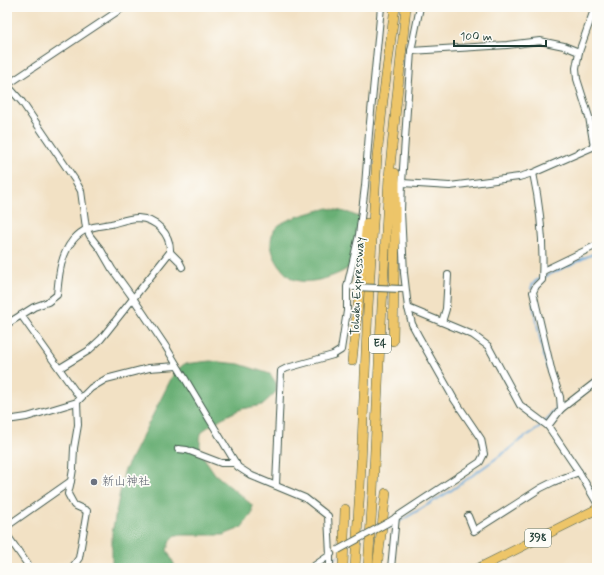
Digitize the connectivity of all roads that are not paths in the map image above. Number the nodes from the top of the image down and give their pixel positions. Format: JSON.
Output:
{"nodes":[{"id":1,"x":124,"y":7,"type":"edge"},
{"id":2,"x":381,"y":7,"type":"edge"},
{"id":3,"x":395,"y":7,"type":"edge"},
{"id":4,"x":406,"y":7,"type":"edge"},
{"id":5,"x":420,"y":7,"type":"edge"},
{"id":6,"x":595,"y":7,"type":"edge"},
{"id":7,"x":411,"y":51,"type":"junction"},
{"id":8,"x":579,"y":52,"type":"junction"},
{"id":9,"x":7,"y":85,"type":"edge"},
{"id":10,"x":394,"y":119,"type":"junction"},
{"id":11,"x":596,"y":146,"type":"edge"},
{"id":12,"x":377,"y":158,"type":"junction"},
{"id":13,"x":533,"y":173,"type":"junction"},
{"id":14,"x":402,"y":183,"type":"junction"},
{"id":15,"x":86,"y":228,"type":"junction"},
{"id":16,"x":597,"y":245,"type":"edge"},
{"id":17,"x":170,"y":252,"type":"junction"},
{"id":18,"x":182,"y":267,"type":"dead end"},
{"id":19,"x":448,"y":275,"type":"dead end"},
{"id":20,"x":543,"y":275,"type":"junction"},
{"id":21,"x":350,"y":287,"type":"junction"},
{"id":22,"x":404,"y":289,"type":"junction"},
{"id":23,"x":133,"y":298,"type":"junction"},
{"id":24,"x":408,"y":308,"type":"junction"},
{"id":25,"x":21,"y":315,"type":"junction"},
{"id":26,"x":442,"y":322,"type":"junction"},
{"id":27,"x":7,"y":324,"type":"edge"},
{"id":28,"x":393,"y":341,"type":"dead end"},
{"id":29,"x":352,"y":361,"type":"dead end"},
{"id":30,"x":177,"y":366,"type":"junction"},
{"id":31,"x":60,"y":368,"type":"junction"},
{"id":32,"x":597,"y":381,"type":"edge"},
{"id":33,"x":79,"y":400,"type":"junction"},
{"id":34,"x":561,"y":409,"type":"junction"},
{"id":35,"x":7,"y":420,"type":"edge"},
{"id":36,"x":548,"y":426,"type":"junction"},
{"id":37,"x":178,"y":450,"type":"dead end"},
{"id":38,"x":236,"y":463,"type":"junction"},
{"id":39,"x":579,"y":472,"type":"junction"},
{"id":40,"x":71,"y":481,"type":"junction"},
{"id":41,"x":276,"y":485,"type":"junction"},
{"id":42,"x":386,"y":493,"type":"dead end"},
{"id":43,"x":597,"y":503,"type":"edge"},
{"id":44,"x":345,"y":509,"type":"dead end"},
{"id":45,"x":597,"y":509,"type":"edge"},
{"id":46,"x":468,"y":516,"type":"dead end"},
{"id":47,"x":396,"y":517,"type":"junction"},
{"id":48,"x":7,"y":526,"type":"edge"},
{"id":49,"x":7,"y":535,"type":"edge"},
{"id":50,"x":330,"y":556,"type":"junction"},
{"id":51,"x":330,"y":567,"type":"edge"},
{"id":52,"x":30,"y":568,"type":"edge"},
{"id":53,"x":72,"y":568,"type":"edge"},
{"id":54,"x":311,"y":568,"type":"edge"},
{"id":55,"x":343,"y":568,"type":"edge"},
{"id":56,"x":355,"y":568,"type":"edge"},
{"id":57,"x":368,"y":568,"type":"edge"},
{"id":58,"x":378,"y":568,"type":"edge"},
{"id":59,"x":391,"y":568,"type":"edge"},
{"id":60,"x":479,"y":568,"type":"edge"}],
"edges":[{"from":1,"to":9,"type":"street"},
{"from":2,"to":21,"type":"street"},
{"from":3,"to":12,"type":"highway","name":"Tohoku Expressway","number":"E4"},
{"from":4,"to":10,"type":"highway","name":"Tohoku Expressway","number":"E4"},
{"from":5,"to":7,"type":"street"},
{"from":6,"to":8,"type":"street"},
{"from":7,"to":8,"type":"street"},
{"from":7,"to":14,"type":"street"},
{"from":8,"to":11,"type":"street"},
{"from":9,"to":15,"type":"street"},
{"from":10,"to":28,"type":"highway"},
{"from":10,"to":57,"type":"highway","name":"Tohoku Expressway","number":"E4"},
{"from":11,"to":13,"type":"street"},
{"from":12,"to":29,"type":"highway"},
{"from":12,"to":56,"type":"highway","name":"Tohoku Expressway","number":"E4"},
{"from":13,"to":14,"type":"street"},
{"from":13,"to":20,"type":"street"},
{"from":14,"to":22,"type":"street"},
{"from":15,"to":17,"type":"street"},
{"from":15,"to":23,"type":"street"},
{"from":15,"to":25,"type":"street"},
{"from":16,"to":20,"type":"street"},
{"from":17,"to":18,"type":"street"},
{"from":17,"to":23,"type":"street"},
{"from":19,"to":26,"type":"street"},
{"from":20,"to":34,"type":"street"},
{"from":21,"to":22,"type":"street","bridge":true},
{"from":21,"to":41,"type":"street"},
{"from":22,"to":24,"type":"street"},
{"from":23,"to":30,"type":"street"},
{"from":23,"to":31,"type":"street"},
{"from":24,"to":26,"type":"street"},
{"from":24,"to":47,"type":"street"},
{"from":25,"to":27,"type":"street"},
{"from":25,"to":31,"type":"street"},
{"from":26,"to":36,"type":"street"},
{"from":30,"to":33,"type":"street"},
{"from":30,"to":38,"type":"street"},
{"from":31,"to":33,"type":"street"},
{"from":32,"to":34,"type":"street"},
{"from":33,"to":35,"type":"street"},
{"from":33,"to":40,"type":"street"},
{"from":34,"to":36,"type":"street"},
{"from":36,"to":39,"type":"street"},
{"from":37,"to":38,"type":"street"},
{"from":38,"to":41,"type":"street"},
{"from":39,"to":43,"type":"street"},
{"from":39,"to":46,"type":"street"},
{"from":40,"to":48,"type":"street"},
{"from":40,"to":53,"type":"street"},
{"from":41,"to":50,"type":"street"},
{"from":42,"to":58,"type":"highway"},
{"from":44,"to":55,"type":"highway"},
{"from":45,"to":60,"type":"highway","number":"398"},
{"from":47,"to":50,"type":"street","bridge":true},
{"from":47,"to":59,"type":"street"},
{"from":49,"to":52,"type":"street"},
{"from":50,"to":51,"type":"street"},
{"from":50,"to":54,"type":"street"}]}
